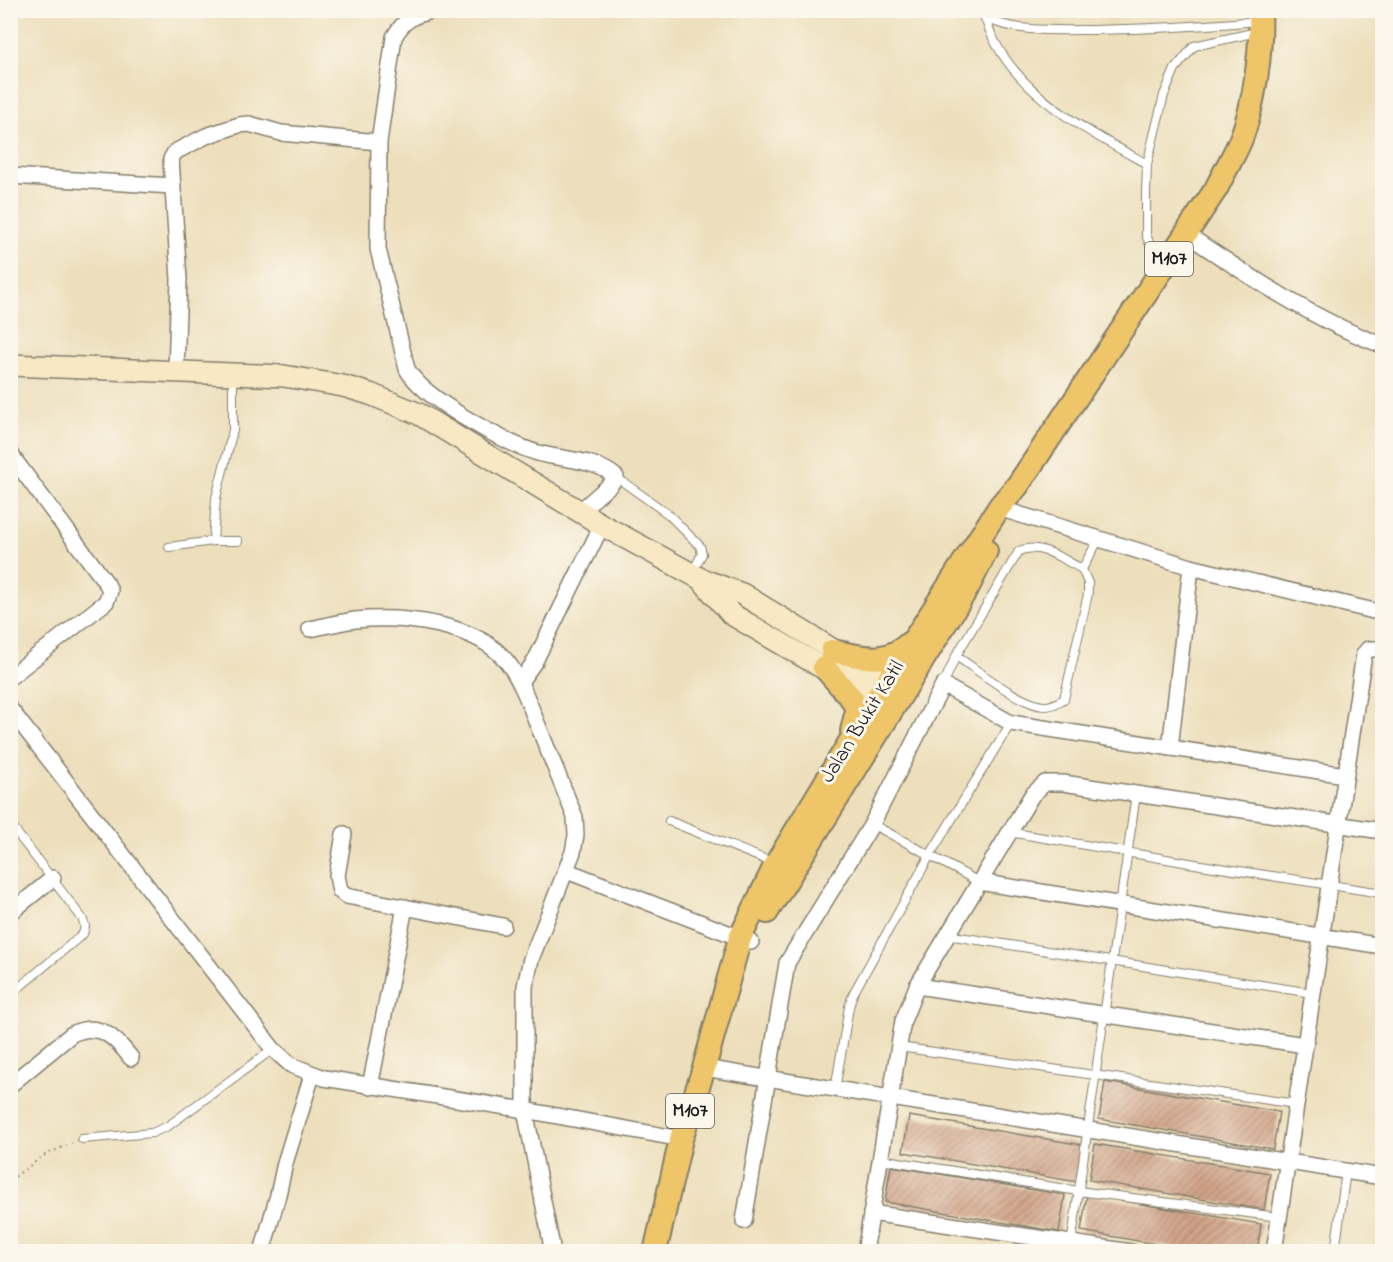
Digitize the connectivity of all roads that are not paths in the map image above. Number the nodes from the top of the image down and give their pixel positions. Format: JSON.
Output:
{"nodes":[{"id":1,"x":435,"y":10,"type":"edge"},
{"id":2,"x":983,"y":14,"type":"edge"},
{"id":3,"x":1261,"y":21,"type":"edge"},
{"id":4,"x":379,"y":142,"type":"junction"},
{"id":5,"x":1148,"y":164,"type":"junction"},
{"id":6,"x":10,"y":176,"type":"edge"},
{"id":7,"x":172,"y":186,"type":"junction"},
{"id":8,"x":1186,"y":234,"type":"junction"},
{"id":9,"x":1164,"y":266,"type":"junction"},
{"id":10,"x":1383,"y":345,"type":"edge"},
{"id":11,"x":10,"y":365,"type":"edge"},
{"id":12,"x":176,"y":372,"type":"junction"},
{"id":13,"x":233,"y":374,"type":"junction"},
{"id":14,"x":10,"y":454,"type":"edge"},
{"id":15,"x":616,"y":477,"type":"junction"},
{"id":16,"x":1004,"y":508,"type":"junction"},
{"id":17,"x":580,"y":511,"type":"junction"},
{"id":18,"x":602,"y":525,"type":"junction"},
{"id":19,"x":1099,"y":538,"type":"junction"},
{"id":20,"x":213,"y":541,"type":"junction"},
{"id":21,"x":238,"y":541,"type":"dead end"},
{"id":22,"x":169,"y":547,"type":"dead end"},
{"id":23,"x":1191,"y":567,"type":"junction"},
{"id":24,"x":1083,"y":569,"type":"junction"},
{"id":25,"x":696,"y":577,"type":"junction"},
{"id":26,"x":1383,"y":613,"type":"edge"},
{"id":27,"x":310,"y":629,"type":"dead end"},
{"id":28,"x":915,"y":638,"type":"junction"},
{"id":29,"x":1383,"y":649,"type":"edge"},
{"id":30,"x":956,"y":656,"type":"junction"},
{"id":31,"x":828,"y":659,"type":"junction"},
{"id":32,"x":919,"y":667,"type":"junction"},
{"id":33,"x":10,"y":677,"type":"edge"},
{"id":34,"x":520,"y":681,"type":"junction"},
{"id":35,"x":943,"y":685,"type":"junction"},
{"id":36,"x":883,"y":692,"type":"junction"},
{"id":37,"x":10,"y":709,"type":"edge"},
{"id":38,"x":1011,"y":723,"type":"junction"},
{"id":39,"x":878,"y":732,"type":"junction"},
{"id":40,"x":1170,"y":748,"type":"junction"},
{"id":41,"x":836,"y":765,"type":"junction"},
{"id":42,"x":1345,"y":775,"type":"junction"},
{"id":43,"x":1136,"y":794,"type":"junction"},
{"id":44,"x":669,"y":821,"type":"dead end"},
{"id":45,"x":10,"y":824,"type":"edge"},
{"id":46,"x":872,"y":824,"type":"junction"},
{"id":47,"x":1338,"y":824,"type":"junction"},
{"id":48,"x":1383,"y":831,"type":"edge"},
{"id":49,"x":1009,"y":832,"type":"junction"},
{"id":50,"x":344,"y":834,"type":"dead end"},
{"id":51,"x":1128,"y":854,"type":"junction"},
{"id":52,"x":930,"y":855,"type":"junction"},
{"id":53,"x":776,"y":864,"type":"junction"},
{"id":54,"x":567,"y":871,"type":"junction"},
{"id":55,"x":53,"y":878,"type":"junction"},
{"id":56,"x":979,"y":882,"type":"junction"},
{"id":57,"x":1329,"y":885,"type":"junction"},
{"id":58,"x":1383,"y":893,"type":"edge"},
{"id":59,"x":1120,"y":904,"type":"junction"},
{"id":60,"x":405,"y":907,"type":"junction"},
{"id":61,"x":10,"y":913,"type":"edge"},
{"id":62,"x":503,"y":926,"type":"dead end"},
{"id":63,"x":947,"y":935,"type":"junction"},
{"id":64,"x":1321,"y":936,"type":"junction"},
{"id":65,"x":746,"y":940,"type":"junction"},
{"id":66,"x":1383,"y":946,"type":"edge"},
{"id":67,"x":1112,"y":962,"type":"junction"},
{"id":68,"x":917,"y":986,"type":"junction"},
{"id":69,"x":1312,"y":993,"type":"junction"},
{"id":70,"x":10,"y":995,"type":"edge"},
{"id":71,"x":1104,"y":1014,"type":"junction"},
{"id":72,"x":1305,"y":1045,"type":"junction"},
{"id":73,"x":899,"y":1047,"type":"junction"},
{"id":74,"x":273,"y":1048,"type":"junction"},
{"id":75,"x":131,"y":1058,"type":"dead end"},
{"id":76,"x":704,"y":1068,"type":"junction"},
{"id":77,"x":312,"y":1075,"type":"junction"},
{"id":78,"x":1095,"y":1075,"type":"junction"},
{"id":79,"x":768,"y":1078,"type":"junction"},
{"id":80,"x":10,"y":1085,"type":"edge"},
{"id":81,"x":370,"y":1087,"type":"junction"},
{"id":82,"x":835,"y":1090,"type":"junction"},
{"id":83,"x":890,"y":1098,"type":"junction"},
{"id":84,"x":1296,"y":1104,"type":"junction"},
{"id":85,"x":525,"y":1110,"type":"junction"},
{"id":86,"x":1087,"y":1130,"type":"junction"},
{"id":87,"x":82,"y":1139,"type":"road end"},
{"id":88,"x":681,"y":1139,"type":"junction"},
{"id":89,"x":880,"y":1159,"type":"junction"},
{"id":90,"x":1287,"y":1161,"type":"junction"},
{"id":91,"x":1346,"y":1171,"type":"junction"},
{"id":92,"x":1383,"y":1177,"type":"edge"},
{"id":93,"x":1078,"y":1191,"type":"junction"},
{"id":94,"x":872,"y":1213,"type":"junction"},
{"id":95,"x":1279,"y":1217,"type":"junction"},
{"id":96,"x":744,"y":1221,"type":"dead end"},
{"id":97,"x":1070,"y":1247,"type":"edge"},
{"id":98,"x":262,"y":1251,"type":"edge"},
{"id":99,"x":553,"y":1251,"type":"edge"},
{"id":100,"x":655,"y":1251,"type":"edge"},
{"id":101,"x":865,"y":1251,"type":"edge"},
{"id":102,"x":1131,"y":1251,"type":"edge"},
{"id":103,"x":1274,"y":1251,"type":"edge"},
{"id":104,"x":1335,"y":1251,"type":"edge"}],
"edges":[{"from":1,"to":4,"type":"street"},
{"from":2,"to":3,"type":"lane"},
{"from":2,"to":5,"type":"lane"},
{"from":3,"to":5,"type":"lane"},
{"from":3,"to":8,"type":"main road","name":"Jalan Bukit Katil","number":"M107"},
{"from":4,"to":7,"type":"street"},
{"from":4,"to":15,"type":"street"},
{"from":5,"to":9,"type":"lane"},
{"from":6,"to":7,"type":"street"},
{"from":7,"to":12,"type":"street"},
{"from":8,"to":9,"type":"main road","name":"Jalan Bukit Katil","number":"M107"},
{"from":8,"to":10,"type":"street"},
{"from":9,"to":16,"type":"main road","name":"Jalan Bukit Katil","number":"M107"},
{"from":11,"to":12,"type":"street"},
{"from":12,"to":13,"type":"street"},
{"from":13,"to":17,"type":"street"},
{"from":13,"to":20,"type":"lane"},
{"from":14,"to":33,"type":"street"},
{"from":15,"to":17,"type":"street"},
{"from":15,"to":25,"type":"lane"},
{"from":16,"to":19,"type":"street"},
{"from":16,"to":28,"type":"main road","name":"Jalan Bukit Katil","number":"M107"},
{"from":16,"to":32,"type":"main road","name":"Jalan Bukit Katil","number":"M107"},
{"from":17,"to":18,"type":"street"},
{"from":18,"to":25,"type":"street"},
{"from":18,"to":34,"type":"street"},
{"from":19,"to":23,"type":"street"},
{"from":19,"to":24,"type":"lane"},
{"from":20,"to":21,"type":"lane"},
{"from":20,"to":22,"type":"lane"},
{"from":23,"to":26,"type":"street"},
{"from":23,"to":40,"type":"street"},
{"from":24,"to":30,"type":"lane"},
{"from":24,"to":30,"type":"lane"},
{"from":25,"to":31,"type":"street"},
{"from":27,"to":34,"type":"street"},
{"from":28,"to":31,"type":"main road"},
{"from":28,"to":36,"type":"main road","name":"Jalan Bukit Katil","number":"M107"},
{"from":29,"to":42,"type":"street"},
{"from":30,"to":35,"type":"lane"},
{"from":31,"to":36,"type":"street"},
{"from":31,"to":41,"type":"main road"},
{"from":32,"to":36,"type":"main road"},
{"from":32,"to":39,"type":"main road","name":"Jalan Bukit Katil","number":"M107"},
{"from":34,"to":54,"type":"street"},
{"from":35,"to":38,"type":"street"},
{"from":35,"to":46,"type":"street"},
{"from":36,"to":39,"type":"main road"},
{"from":36,"to":41,"type":"main road","name":"Jalan Bukit Katil","number":"M107"},
{"from":37,"to":74,"type":"street"},
{"from":38,"to":40,"type":"street"},
{"from":38,"to":52,"type":"lane"},
{"from":39,"to":65,"type":"main road","name":"Jalan Bukit Katil","number":"M107"},
{"from":40,"to":42,"type":"street"},
{"from":41,"to":53,"type":"main road","name":"Jalan Bukit Katil","number":"M107"},
{"from":42,"to":47,"type":"street"},
{"from":43,"to":47,"type":"street"},
{"from":43,"to":49,"type":"street"},
{"from":43,"to":51,"type":"lane"},
{"from":44,"to":53,"type":"lane"},
{"from":45,"to":55,"type":"lane"},
{"from":46,"to":52,"type":"lane"},
{"from":46,"to":79,"type":"street"},
{"from":47,"to":48,"type":"street"},
{"from":47,"to":57,"type":"street"},
{"from":49,"to":51,"type":"lane"},
{"from":49,"to":56,"type":"street"},
{"from":50,"to":60,"type":"street"},
{"from":51,"to":57,"type":"lane"},
{"from":51,"to":59,"type":"lane"},
{"from":52,"to":56,"type":"lane"},
{"from":52,"to":82,"type":"lane"},
{"from":53,"to":65,"type":"main road","name":"Jalan Bukit Katil","number":"M107"},
{"from":54,"to":65,"type":"street"},
{"from":54,"to":85,"type":"street"},
{"from":55,"to":61,"type":"street"},
{"from":55,"to":70,"type":"lane"},
{"from":56,"to":59,"type":"street"},
{"from":56,"to":63,"type":"street"},
{"from":57,"to":58,"type":"lane"},
{"from":57,"to":64,"type":"street"},
{"from":59,"to":64,"type":"street"},
{"from":59,"to":67,"type":"lane"},
{"from":60,"to":62,"type":"street"},
{"from":60,"to":81,"type":"street"},
{"from":63,"to":67,"type":"lane"},
{"from":63,"to":68,"type":"street"},
{"from":64,"to":66,"type":"street"},
{"from":64,"to":69,"type":"street"},
{"from":65,"to":76,"type":"main road","name":"Jalan Bukit Katil","number":"M107"},
{"from":67,"to":69,"type":"lane"},
{"from":67,"to":71,"type":"lane"},
{"from":68,"to":71,"type":"street"},
{"from":68,"to":73,"type":"street"},
{"from":69,"to":72,"type":"street"},
{"from":71,"to":72,"type":"street"},
{"from":71,"to":78,"type":"lane"},
{"from":72,"to":84,"type":"street"},
{"from":73,"to":78,"type":"lane"},
{"from":73,"to":83,"type":"street"},
{"from":74,"to":77,"type":"street"},
{"from":74,"to":87,"type":"lane"},
{"from":75,"to":80,"type":"street"},
{"from":76,"to":79,"type":"street"},
{"from":76,"to":88,"type":"main road","name":"Jalan Bukit Katil","number":"M107"},
{"from":77,"to":81,"type":"street"},
{"from":77,"to":98,"type":"street"},
{"from":78,"to":84,"type":"lane"},
{"from":78,"to":86,"type":"lane"},
{"from":79,"to":82,"type":"street"},
{"from":79,"to":96,"type":"street"},
{"from":81,"to":85,"type":"street"},
{"from":82,"to":83,"type":"street"},
{"from":83,"to":86,"type":"street"},
{"from":83,"to":89,"type":"street"},
{"from":84,"to":90,"type":"street"},
{"from":85,"to":88,"type":"street"},
{"from":85,"to":99,"type":"street"},
{"from":86,"to":90,"type":"street"},
{"from":86,"to":93,"type":"lane"},
{"from":88,"to":100,"type":"main road","name":"Jalan Bukit Katil","number":"M107"},
{"from":89,"to":93,"type":"lane"},
{"from":89,"to":94,"type":"street"},
{"from":90,"to":91,"type":"street"},
{"from":90,"to":95,"type":"street"},
{"from":91,"to":92,"type":"street"},
{"from":91,"to":104,"type":"lane"},
{"from":93,"to":95,"type":"lane"},
{"from":93,"to":97,"type":"lane"},
{"from":94,"to":97,"type":"street"},
{"from":94,"to":101,"type":"street"},
{"from":95,"to":103,"type":"street"},
{"from":97,"to":102,"type":"street"}]}
